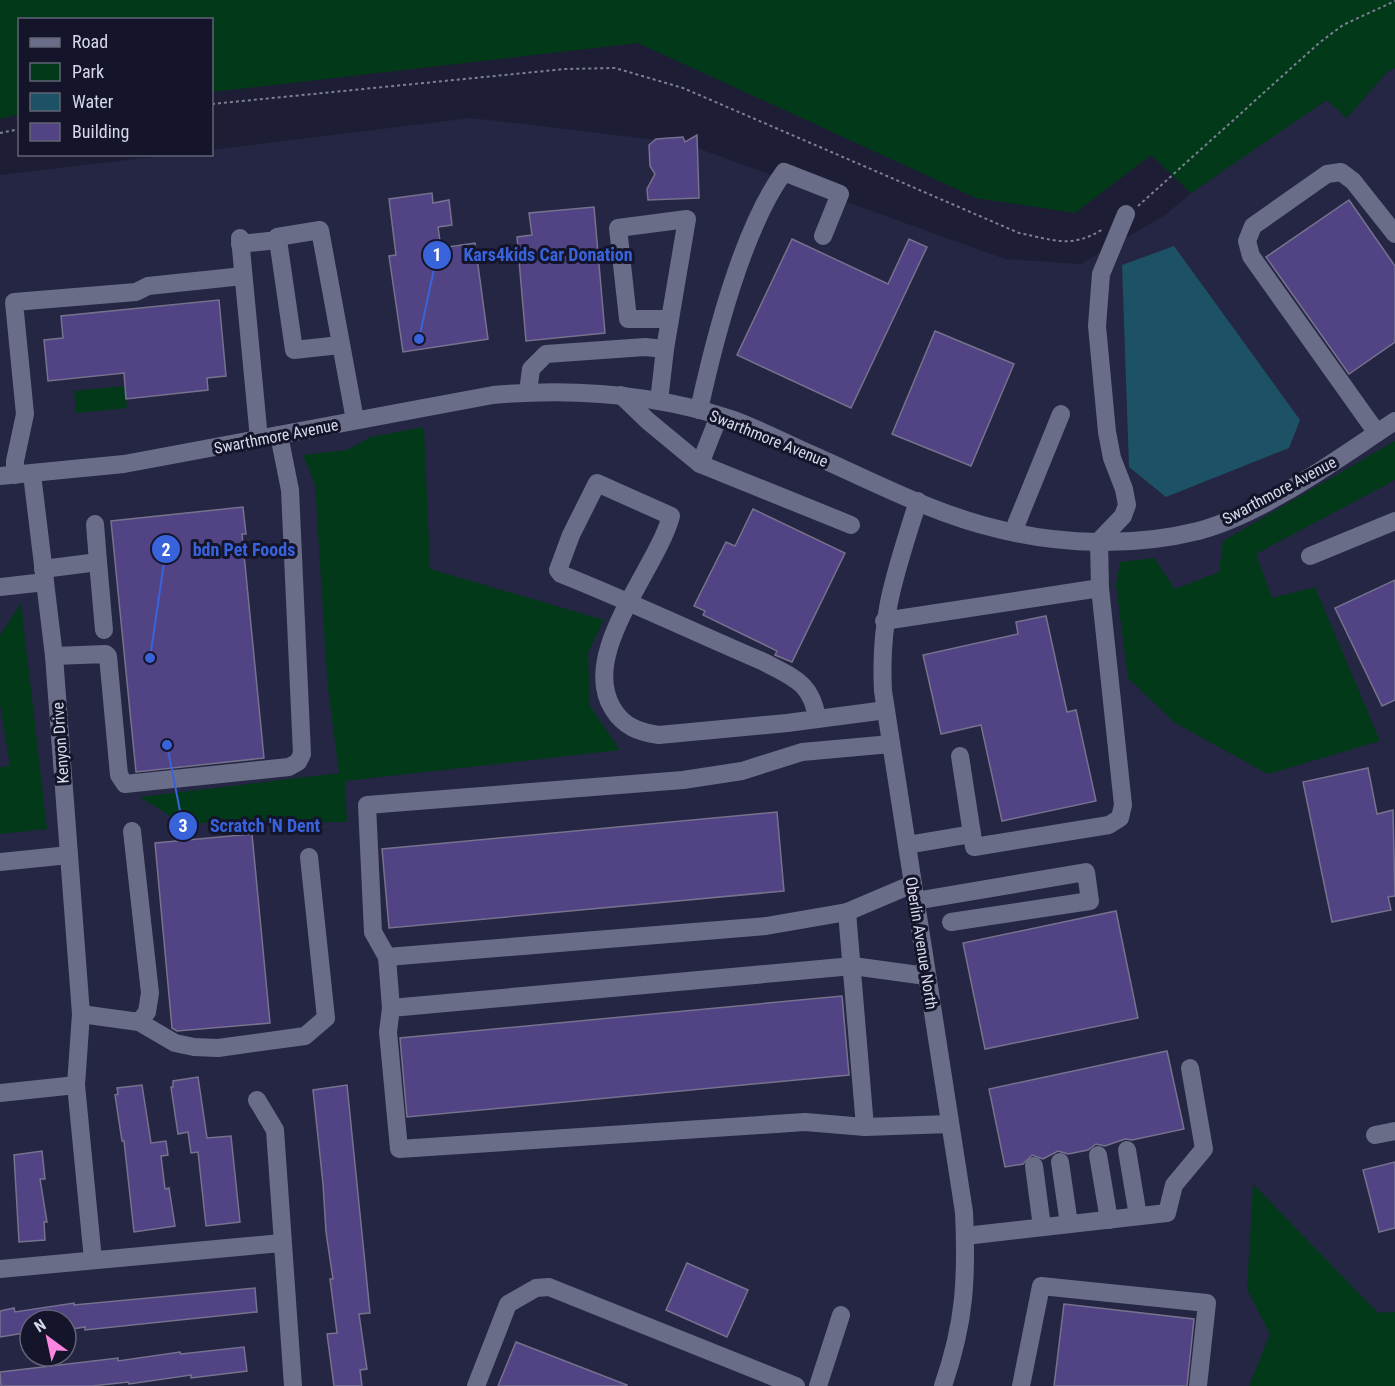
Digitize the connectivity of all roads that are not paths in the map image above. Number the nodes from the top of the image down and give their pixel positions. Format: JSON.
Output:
{"nodes":[{"id":1,"x":1126,"y":214,"type":"road end"},
{"id":2,"x":1395,"y":234,"type":"edge"},
{"id":3,"x":823,"y":236,"type":"dead end"},
{"id":4,"x":278,"y":240,"type":"junction"},
{"id":5,"x":243,"y":276,"type":"junction"},
{"id":6,"x":670,"y":319,"type":"junction"},
{"id":7,"x":340,"y":345,"type":"junction"},
{"id":8,"x":665,"y":349,"type":"junction"},
{"id":9,"x":528,"y":392,"type":"junction"},
{"id":10,"x":621,"y":395,"type":"junction"},
{"id":11,"x":658,"y":401,"type":"junction"},
{"id":12,"x":699,"y":410,"type":"junction"},
{"id":13,"x":1061,"y":414,"type":"dead end"},
{"id":14,"x":719,"y":416,"type":"junction"},
{"id":15,"x":356,"y":420,"type":"junction"},
{"id":16,"x":1395,"y":421,"type":"edge"},
{"id":17,"x":1377,"y":433,"type":"junction"},
{"id":18,"x":279,"y":435,"type":"junction"},
{"id":19,"x":259,"y":439,"type":"junction"},
{"id":20,"x":700,"y":464,"type":"junction"},
{"id":21,"x":16,"y":475,"type":"edge"},
{"id":22,"x":918,"y":501,"type":"junction"},
{"id":23,"x":1395,"y":521,"type":"edge"},
{"id":24,"x":95,"y":524,"type":"dead end"},
{"id":25,"x":851,"y":525,"type":"dead end"},
{"id":26,"x":1013,"y":532,"type":"junction"},
{"id":27,"x":1099,"y":541,"type":"junction"},
{"id":28,"x":1310,"y":556,"type":"dead end"},
{"id":29,"x":98,"y":562,"type":"junction"},
{"id":30,"x":44,"y":575,"type":"junction"},
{"id":31,"x":0,"y":587,"type":"edge"},
{"id":32,"x":1100,"y":588,"type":"junction"},
{"id":33,"x":627,"y":603,"type":"junction"},
{"id":34,"x":884,"y":621,"type":"junction"},
{"id":35,"x":104,"y":630,"type":"dead end"},
{"id":36,"x":54,"y":656,"type":"junction"},
{"id":37,"x":886,"y":710,"type":"junction"},
{"id":38,"x":817,"y":719,"type":"junction"},
{"id":39,"x":891,"y":744,"type":"junction"},
{"id":40,"x":960,"y":756,"type":"dead end"},
{"id":41,"x":132,"y":831,"type":"dead end"},
{"id":42,"x":972,"y":834,"type":"junction"},
{"id":43,"x":907,"y":844,"type":"junction"},
{"id":44,"x":69,"y":855,"type":"junction"},
{"id":45,"x":309,"y":857,"type":"dead end"},
{"id":46,"x":0,"y":862,"type":"edge"},
{"id":47,"x":914,"y":892,"type":"junction"},
{"id":48,"x":847,"y":912,"type":"junction"},
{"id":49,"x":951,"y":922,"type":"dead end"},
{"id":50,"x":387,"y":957,"type":"junction"},
{"id":51,"x":853,"y":966,"type":"junction"},
{"id":52,"x":926,"y":976,"type":"junction"},
{"id":53,"x":391,"y":1008,"type":"junction"},
{"id":54,"x":81,"y":1014,"type":"junction"},
{"id":55,"x":139,"y":1022,"type":"junction"},
{"id":56,"x":1190,"y":1068,"type":"dead end"},
{"id":57,"x":76,"y":1085,"type":"junction"},
{"id":58,"x":0,"y":1093,"type":"edge"},
{"id":59,"x":257,"y":1100,"type":"dead end"},
{"id":60,"x":950,"y":1124,"type":"junction"},
{"id":61,"x":865,"y":1127,"type":"junction"},
{"id":62,"x":1395,"y":1131,"type":"edge"},
{"id":63,"x":1375,"y":1135,"type":"dead end"},
{"id":64,"x":1127,"y":1150,"type":"dead end"},
{"id":65,"x":1098,"y":1155,"type":"dead end"},
{"id":66,"x":1060,"y":1162,"type":"dead end"},
{"id":67,"x":1034,"y":1166,"type":"dead end"},
{"id":68,"x":1138,"y":1216,"type":"junction"},
{"id":69,"x":1109,"y":1220,"type":"junction"},
{"id":70,"x":1069,"y":1224,"type":"junction"},
{"id":71,"x":1042,"y":1227,"type":"junction"},
{"id":72,"x":965,"y":1236,"type":"junction"},
{"id":73,"x":282,"y":1243,"type":"junction"},
{"id":74,"x":93,"y":1260,"type":"junction"},
{"id":75,"x":0,"y":1269,"type":"edge"},
{"id":76,"x":841,"y":1315,"type":"dead end"},
{"id":77,"x":293,"y":1386,"type":"edge"},
{"id":78,"x":476,"y":1386,"type":"edge"},
{"id":79,"x":796,"y":1386,"type":"edge"},
{"id":80,"x":818,"y":1386,"type":"edge"},
{"id":81,"x":943,"y":1386,"type":"edge"},
{"id":82,"x":1021,"y":1386,"type":"edge"},
{"id":83,"x":1198,"y":1386,"type":"edge"}],
"edges":[{"from":1,"to":27,"type":"street"},
{"from":2,"to":17,"type":"street"},
{"from":3,"to":12,"type":"street"},
{"from":4,"to":5,"type":"street"},
{"from":4,"to":7,"type":"street"},
{"from":4,"to":7,"type":"street"},
{"from":5,"to":19,"type":"street"},
{"from":5,"to":21,"type":"street","name":"Kenyon Drive"},
{"from":6,"to":6,"type":"street"},
{"from":6,"to":8,"type":"street"},
{"from":7,"to":15,"type":"street"},
{"from":8,"to":9,"type":"street"},
{"from":8,"to":11,"type":"street"},
{"from":9,"to":10,"type":"street","name":"Swarthmore Avenue"},
{"from":9,"to":15,"type":"street","name":"Swarthmore Avenue"},
{"from":10,"to":11,"type":"street","name":"Swarthmore Avenue"},
{"from":10,"to":20,"type":"street"},
{"from":11,"to":12,"type":"street","name":"Swarthmore Avenue"},
{"from":12,"to":14,"type":"street","name":"Swarthmore Avenue"},
{"from":13,"to":26,"type":"street"},
{"from":14,"to":20,"type":"street"},
{"from":14,"to":22,"type":"street","name":"Swarthmore Avenue"},
{"from":15,"to":18,"type":"street","name":"Swarthmore Avenue"},
{"from":16,"to":17,"type":"street","name":"Swarthmore Avenue"},
{"from":17,"to":27,"type":"street","name":"Swarthmore Avenue"},
{"from":18,"to":19,"type":"street","name":"Swarthmore Avenue"},
{"from":18,"to":36,"type":"street"},
{"from":19,"to":21,"type":"street","name":"Swarthmore Avenue"},
{"from":20,"to":25,"type":"street"},
{"from":21,"to":30,"type":"street","name":"Kenyon Drive"},
{"from":22,"to":26,"type":"street","name":"Swarthmore Avenue"},
{"from":22,"to":34,"type":"street","name":"Oberlin Avenue North"},
{"from":23,"to":28,"type":"street"},
{"from":24,"to":29,"type":"street"},
{"from":26,"to":27,"type":"street","name":"Swarthmore Avenue"},
{"from":27,"to":32,"type":"street"},
{"from":29,"to":30,"type":"street"},
{"from":29,"to":35,"type":"street"},
{"from":30,"to":31,"type":"street"},
{"from":30,"to":36,"type":"street","name":"Kenyon Drive"},
{"from":32,"to":34,"type":"street"},
{"from":32,"to":42,"type":"street"},
{"from":33,"to":33,"type":"street"},
{"from":33,"to":38,"type":"street"},
{"from":33,"to":38,"type":"street"},
{"from":34,"to":37,"type":"street","name":"Oberlin Avenue North"},
{"from":36,"to":44,"type":"street","name":"Kenyon Drive"},
{"from":37,"to":38,"type":"street"},
{"from":37,"to":39,"type":"street","name":"Oberlin Avenue North"},
{"from":39,"to":43,"type":"street","name":"Oberlin Avenue North"},
{"from":39,"to":50,"type":"street"},
{"from":40,"to":42,"type":"street"},
{"from":41,"to":55,"type":"street"},
{"from":42,"to":43,"type":"street"},
{"from":43,"to":47,"type":"street","name":"Oberlin Avenue North"},
{"from":44,"to":46,"type":"street"},
{"from":44,"to":54,"type":"street","name":"Kenyon Drive"},
{"from":45,"to":55,"type":"street"},
{"from":47,"to":48,"type":"street"},
{"from":47,"to":49,"type":"street"},
{"from":47,"to":52,"type":"street","name":"Oberlin Avenue North"},
{"from":48,"to":50,"type":"street"},
{"from":48,"to":51,"type":"street"},
{"from":50,"to":53,"type":"street"},
{"from":51,"to":52,"type":"street"},
{"from":51,"to":53,"type":"street"},
{"from":51,"to":61,"type":"street"},
{"from":52,"to":60,"type":"street","name":"Oberlin Avenue North"},
{"from":53,"to":61,"type":"street"},
{"from":54,"to":55,"type":"street"},
{"from":54,"to":57,"type":"street","name":"Kenyon Drive"},
{"from":56,"to":68,"type":"street"},
{"from":57,"to":58,"type":"street"},
{"from":57,"to":74,"type":"street","name":"Kenyon Drive"},
{"from":59,"to":73,"type":"street"},
{"from":60,"to":61,"type":"street"},
{"from":60,"to":72,"type":"street","name":"Oberlin Avenue North"},
{"from":62,"to":63,"type":"street"},
{"from":64,"to":68,"type":"street"},
{"from":65,"to":69,"type":"street"},
{"from":66,"to":70,"type":"street"},
{"from":67,"to":71,"type":"street"},
{"from":68,"to":69,"type":"street"},
{"from":69,"to":70,"type":"street"},
{"from":70,"to":71,"type":"street"},
{"from":71,"to":72,"type":"street"},
{"from":72,"to":81,"type":"street","name":"Oberlin Avenue North"},
{"from":73,"to":74,"type":"street"},
{"from":73,"to":77,"type":"street"},
{"from":74,"to":75,"type":"street"},
{"from":76,"to":80,"type":"street"},
{"from":78,"to":79,"type":"street"},
{"from":82,"to":83,"type":"street"}]}
